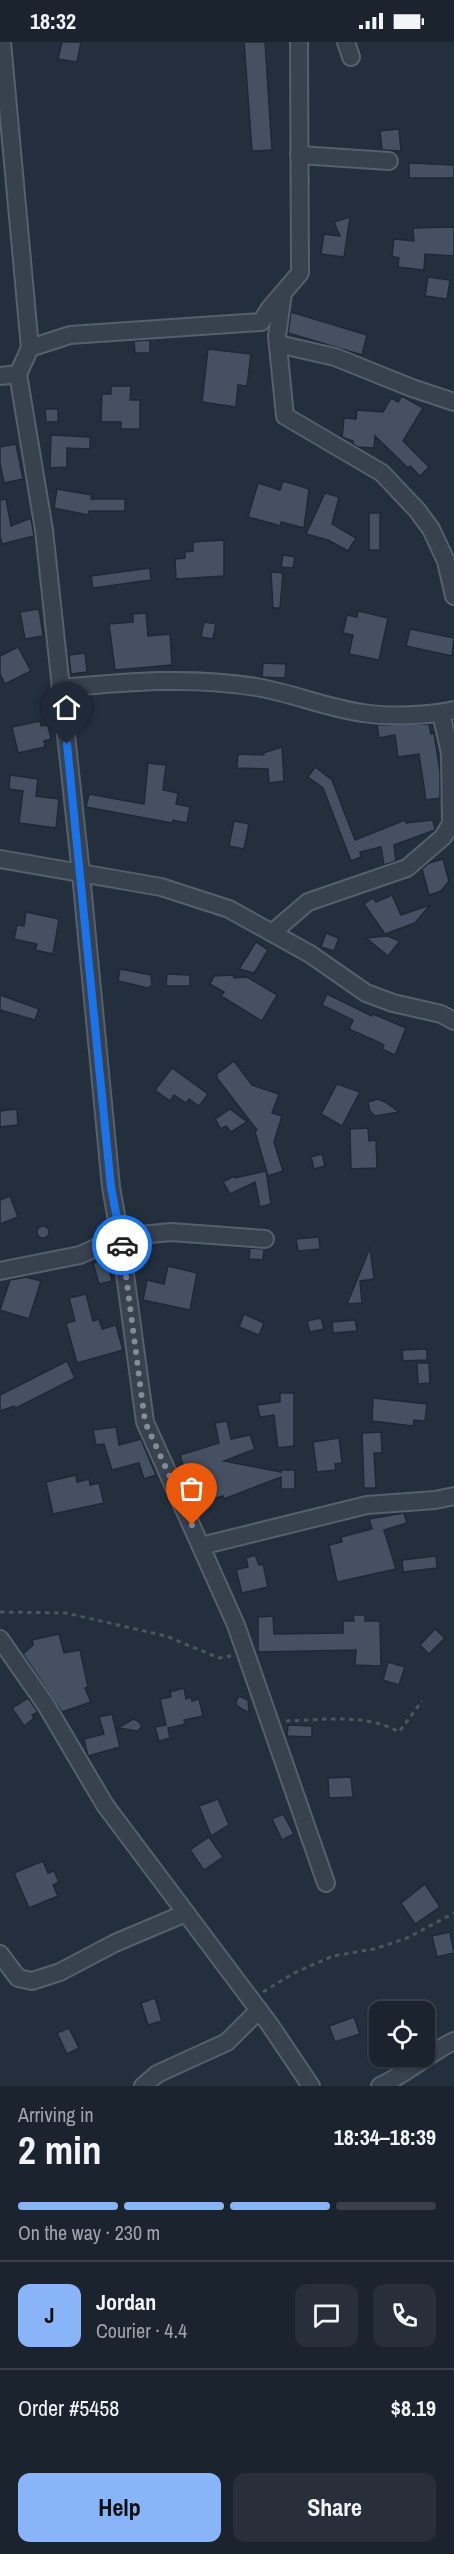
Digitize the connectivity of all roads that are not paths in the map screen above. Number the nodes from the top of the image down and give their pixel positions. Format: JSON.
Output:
{"nodes":[{"id":1,"x":2,"y":42,"type":"edge"},
{"id":2,"x":299,"y":42,"type":"edge"},
{"id":3,"x":299,"y":155,"type":"junction"},
{"id":4,"x":389,"y":161,"type":"dead end"},
{"id":5,"x":283,"y":292,"type":"junction"},
{"id":6,"x":278,"y":344,"type":"junction"},
{"id":7,"x":30,"y":348,"type":"junction"},
{"id":8,"x":18,"y":374,"type":"junction"},
{"id":9,"x":0,"y":376,"type":"edge"},
{"id":10,"x":454,"y":402,"type":"edge"},
{"id":11,"x":454,"y":596,"type":"edge"},
{"id":12,"x":60,"y":688,"type":"junction"},
{"id":13,"x":447,"y":712,"type":"edge"},
{"id":14,"x":0,"y":859,"type":"edge"},
{"id":15,"x":81,"y":874,"type":"junction"},
{"id":16,"x":273,"y":932,"type":"junction"},
{"id":17,"x":454,"y":1021,"type":"edge"},
{"id":18,"x":120,"y":1238,"type":"junction"},
{"id":19,"x":265,"y":1239,"type":"dead end"},
{"id":20,"x":0,"y":1271,"type":"edge"},
{"id":21,"x":454,"y":1496,"type":"edge"},
{"id":22,"x":201,"y":1546,"type":"junction"},
{"id":23,"x":0,"y":1639,"type":"edge"},
{"id":24,"x":326,"y":1883,"type":"dead end"},
{"id":25,"x":186,"y":1913,"type":"junction"},
{"id":26,"x":0,"y":1954,"type":"edge"},
{"id":27,"x":255,"y":2005,"type":"junction"},
{"id":28,"x":454,"y":2041,"type":"edge"},
{"id":29,"x":143,"y":2086,"type":"edge"},
{"id":30,"x":311,"y":2086,"type":"edge"},
{"id":31,"x":380,"y":2086,"type":"edge"}],
"edges":[{"from":1,"to":7,"type":"street"},
{"from":2,"to":3,"type":"street"},
{"from":3,"to":4,"type":"street"},
{"from":3,"to":5,"type":"street"},
{"from":5,"to":6,"type":"street"},
{"from":5,"to":7,"type":"street"},
{"from":6,"to":10,"type":"street"},
{"from":6,"to":11,"type":"street"},
{"from":7,"to":8,"type":"street"},
{"from":8,"to":9,"type":"street"},
{"from":8,"to":12,"type":"street"},
{"from":12,"to":13,"type":"street"},
{"from":12,"to":15,"type":"street"},
{"from":13,"to":16,"type":"street"},
{"from":14,"to":15,"type":"street"},
{"from":15,"to":16,"type":"street"},
{"from":15,"to":18,"type":"street"},
{"from":16,"to":17,"type":"street"},
{"from":18,"to":19,"type":"street"},
{"from":18,"to":20,"type":"street"},
{"from":18,"to":22,"type":"street"},
{"from":21,"to":22,"type":"street"},
{"from":22,"to":24,"type":"street"},
{"from":23,"to":25,"type":"street"},
{"from":25,"to":26,"type":"street"},
{"from":25,"to":27,"type":"street"},
{"from":27,"to":29,"type":"street"},
{"from":27,"to":30,"type":"street"},
{"from":28,"to":31,"type":"street"}]}
